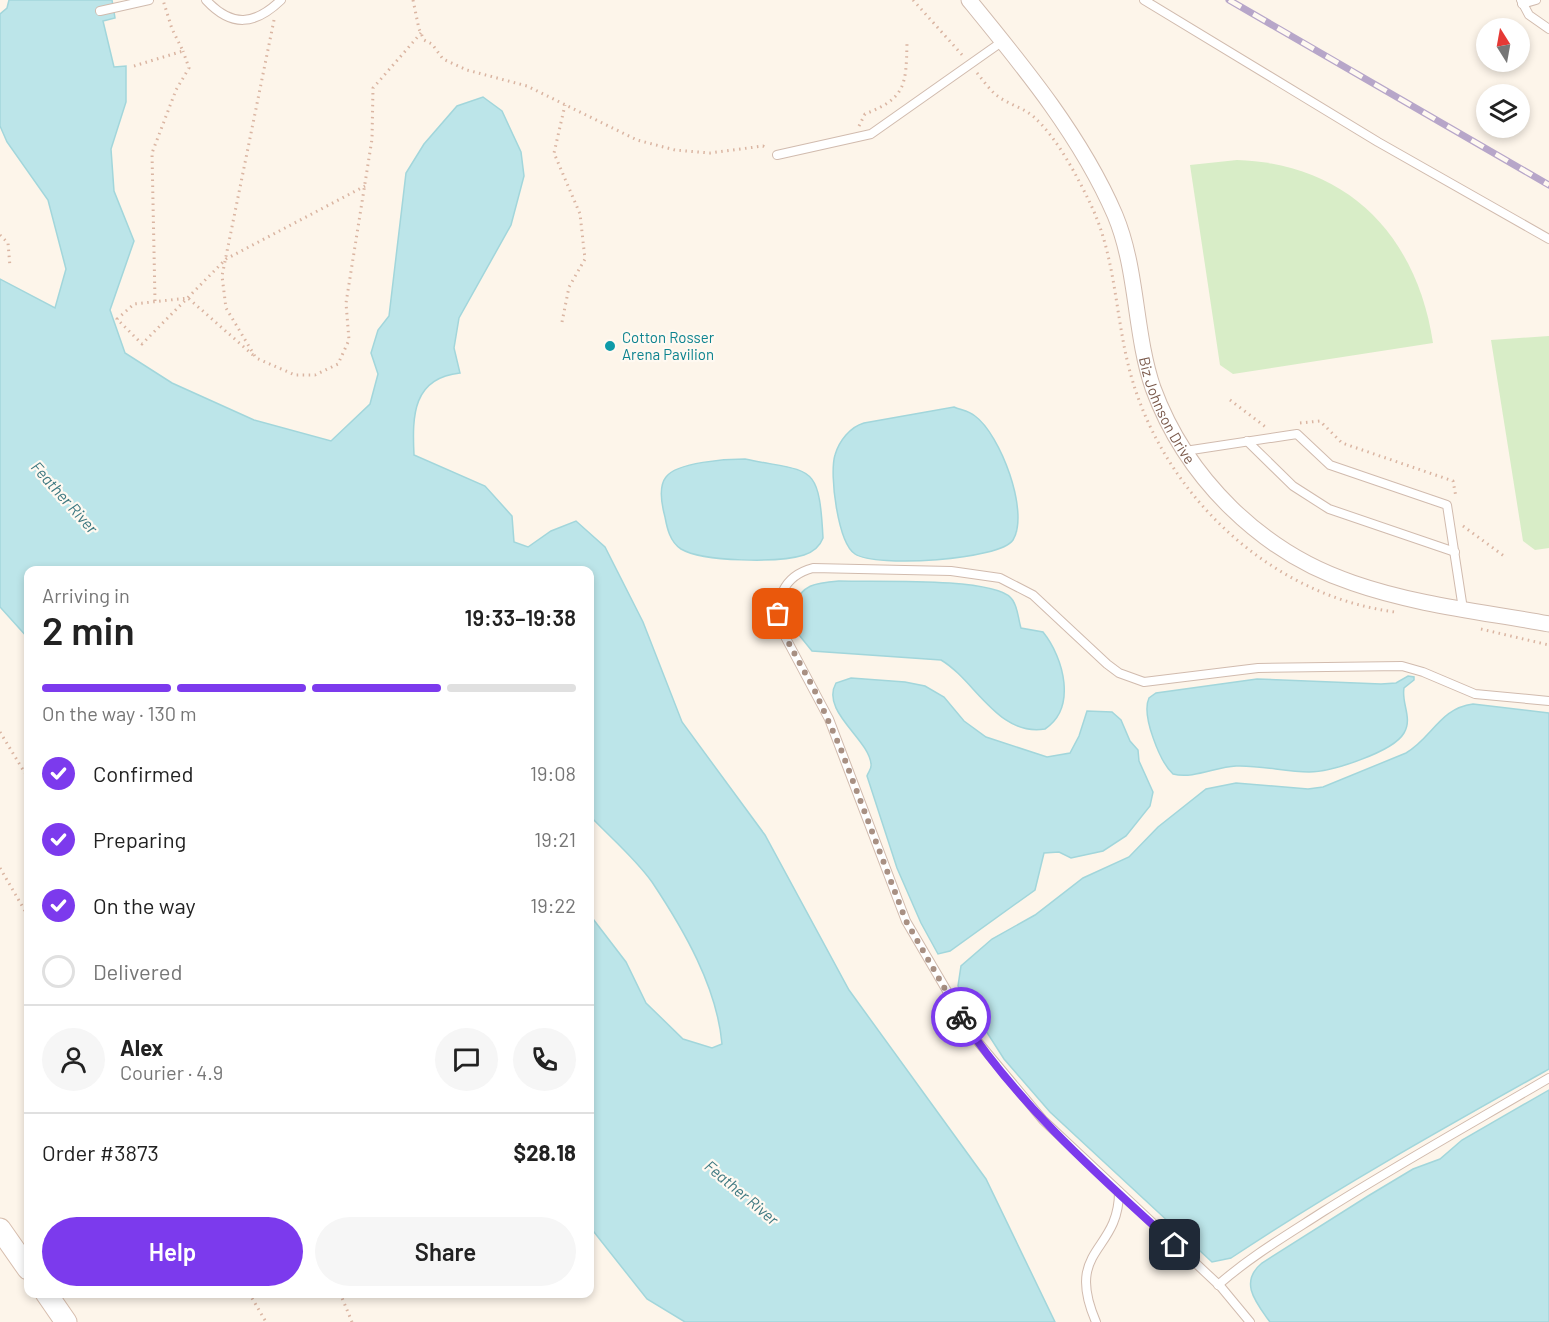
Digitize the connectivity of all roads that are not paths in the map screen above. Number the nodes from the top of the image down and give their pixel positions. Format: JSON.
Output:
{"nodes":[{"id":1,"x":148,"y":0,"type":"edge"},
{"id":2,"x":206,"y":0,"type":"edge"},
{"id":3,"x":969,"y":0,"type":"edge"},
{"id":4,"x":1144,"y":0,"type":"edge"},
{"id":5,"x":1536,"y":0,"type":"edge"},
{"id":6,"x":279,"y":2,"type":"edge"},
{"id":7,"x":1522,"y":2,"type":"edge"},
{"id":8,"x":100,"y":11,"type":"dead end"},
{"id":9,"x":1549,"y":29,"type":"edge"},
{"id":10,"x":1003,"y":42,"type":"junction"},
{"id":11,"x":777,"y":155,"type":"road end"},
{"id":12,"x":1549,"y":239,"type":"edge"},
{"id":13,"x":1247,"y":441,"type":"junction"},
{"id":14,"x":1185,"y":451,"type":"junction"},
{"id":15,"x":1455,"y":552,"type":"junction"},
{"id":16,"x":1464,"y":609,"type":"junction"},
{"id":17,"x":1549,"y":624,"type":"edge"},
{"id":18,"x":1549,"y":701,"type":"edge"},
{"id":19,"x":1549,"y":1078,"type":"edge"},
{"id":20,"x":1119,"y":1192,"type":"junction"},
{"id":21,"x":0,"y":1229,"type":"edge"},
{"id":22,"x":24,"y":1263,"type":"edge"},
{"id":23,"x":1218,"y":1285,"type":"junction"},
{"id":24,"x":49,"y":1298,"type":"edge"},
{"id":25,"x":66,"y":1322,"type":"edge"},
{"id":26,"x":1096,"y":1322,"type":"edge"},
{"id":27,"x":1250,"y":1322,"type":"edge"}],
"edges":[{"from":1,"to":8,"type":"lane"},
{"from":2,"to":6,"type":"lane"},
{"from":3,"to":10,"type":"street","name":"Biz Johnson Drive"},
{"from":4,"to":12,"type":"lane"},
{"from":5,"to":7,"type":"lane"},
{"from":7,"to":9,"type":"lane"},
{"from":10,"to":11,"type":"lane"},
{"from":10,"to":14,"type":"street","name":"Biz Johnson Drive"},
{"from":13,"to":14,"type":"lane"},
{"from":13,"to":15,"type":"lane"},
{"from":13,"to":15,"type":"lane"},
{"from":14,"to":16,"type":"street","name":"Biz Johnson Drive"},
{"from":15,"to":16,"type":"lane"},
{"from":16,"to":17,"type":"street","name":"Biz Johnson Drive"},
{"from":18,"to":20,"type":"lane"},
{"from":19,"to":23,"type":"lane"},
{"from":20,"to":23,"type":"lane"},
{"from":20,"to":26,"type":"lane"},
{"from":21,"to":22,"type":"main road"},
{"from":23,"to":27,"type":"lane"},
{"from":24,"to":25,"type":"main road"}]}
